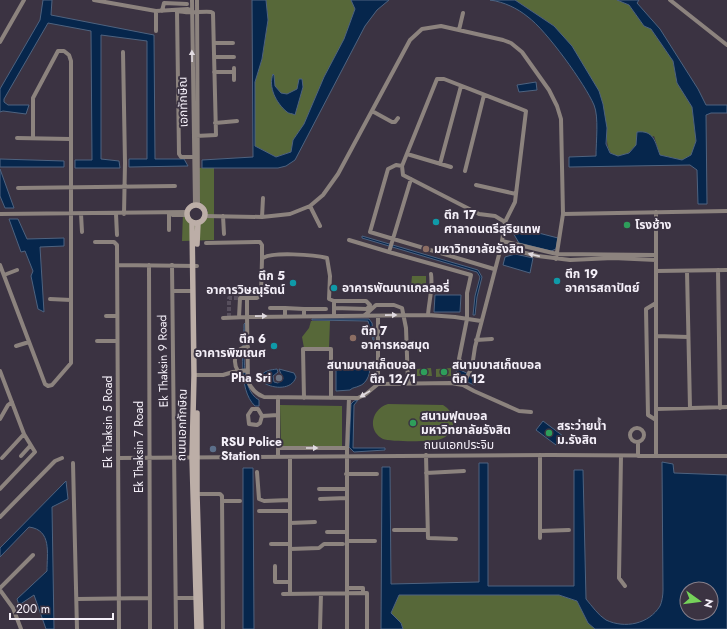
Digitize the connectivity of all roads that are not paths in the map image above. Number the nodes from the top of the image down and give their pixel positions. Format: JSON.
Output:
{"nodes":[{"id":1,"x":24,"y":0,"type":"edge"},
{"id":2,"x":94,"y":0,"type":"edge"},
{"id":3,"x":192,"y":0,"type":"edge"},
{"id":4,"x":197,"y":0,"type":"edge"},
{"id":5,"x":670,"y":0,"type":"edge"},
{"id":6,"x":187,"y":4,"type":"dead end"},
{"id":7,"x":162,"y":10,"type":"junction"},
{"id":8,"x":156,"y":11,"type":"junction"},
{"id":9,"x":178,"y":11,"type":"junction"},
{"id":10,"x":192,"y":11,"type":"junction"},
{"id":11,"x":197,"y":11,"type":"junction"},
{"id":12,"x":463,"y":13,"type":"dead end"},
{"id":13,"x":459,"y":30,"type":"junction"},
{"id":14,"x":156,"y":31,"type":"dead end"},
{"id":15,"x":0,"y":42,"type":"edge"},
{"id":16,"x":214,"y":43,"type":"junction"},
{"id":17,"x":233,"y":43,"type":"dead end"},
{"id":18,"x":727,"y":45,"type":"edge"},
{"id":19,"x":123,"y":52,"type":"dead end"},
{"id":20,"x":214,"y":57,"type":"junction"},
{"id":21,"x":234,"y":57,"type":"dead end"},
{"id":22,"x":214,"y":72,"type":"junction"},
{"id":23,"x":234,"y":80,"type":"dead end"},
{"id":24,"x":461,"y":86,"type":"junction"},
{"id":25,"x":484,"y":95,"type":"junction"},
{"id":26,"x":372,"y":111,"type":"junction"},
{"id":27,"x":398,"y":118,"type":"dead end"},
{"id":28,"x":237,"y":121,"type":"dead end"},
{"id":29,"x":215,"y":123,"type":"junction"},
{"id":30,"x":196,"y":136,"type":"junction"},
{"id":31,"x":17,"y":138,"type":"dead end"},
{"id":32,"x":33,"y":138,"type":"junction"},
{"id":33,"x":70,"y":139,"type":"junction"},
{"id":34,"x":406,"y":154,"type":"junction"},
{"id":35,"x":193,"y":157,"type":"junction"},
{"id":36,"x":440,"y":164,"type":"junction"},
{"id":37,"x":196,"y":165,"type":"junction"},
{"id":38,"x":402,"y":166,"type":"junction"},
{"id":39,"x":451,"y":167,"type":"dead end"},
{"id":40,"x":465,"y":171,"type":"dead end"},
{"id":41,"x":411,"y":179,"type":"junction"},
{"id":42,"x":476,"y":185,"type":"dead end"},
{"id":43,"x":175,"y":186,"type":"dead end"},
{"id":44,"x":124,"y":187,"type":"junction"},
{"id":45,"x":18,"y":188,"type":"dead end"},
{"id":46,"x":70,"y":188,"type":"junction"},
{"id":47,"x":516,"y":194,"type":"junction"},
{"id":48,"x":263,"y":198,"type":"dead end"},
{"id":49,"x":196,"y":205,"type":"junction"},
{"id":50,"x":310,"y":206,"type":"junction"},
{"id":51,"x":727,"y":211,"type":"edge"},
{"id":52,"x":656,"y":212,"type":"junction"},
{"id":53,"x":169,"y":213,"type":"junction"},
{"id":54,"x":0,"y":214,"type":"edge"},
{"id":55,"x":70,"y":214,"type":"junction"},
{"id":56,"x":81,"y":214,"type":"junction"},
{"id":57,"x":116,"y":214,"type":"junction"},
{"id":58,"x":124,"y":214,"type":"junction"},
{"id":59,"x":187,"y":214,"type":"junction"},
{"id":60,"x":563,"y":214,"type":"junction"},
{"id":61,"x":205,"y":216,"type":"junction"},
{"id":62,"x":223,"y":216,"type":"junction"},
{"id":63,"x":262,"y":217,"type":"junction"},
{"id":64,"x":195,"y":222,"type":"junction"},
{"id":65,"x":505,"y":222,"type":"junction"},
{"id":66,"x":320,"y":226,"type":"dead end"},
{"id":67,"x":169,"y":230,"type":"dead end"},
{"id":68,"x":82,"y":232,"type":"dead end"},
{"id":69,"x":224,"y":234,"type":"dead end"},
{"id":70,"x":117,"y":235,"type":"dead end"},
{"id":71,"x":392,"y":238,"type":"junction"},
{"id":72,"x":349,"y":240,"type":"dead end"},
{"id":73,"x":502,"y":241,"type":"junction"},
{"id":74,"x":95,"y":242,"type":"dead end"},
{"id":75,"x":206,"y":243,"type":"dead end"},
{"id":76,"x":501,"y":247,"type":"junction"},
{"id":77,"x":389,"y":251,"type":"junction"},
{"id":78,"x":656,"y":255,"type":"junction"},
{"id":79,"x":557,"y":257,"type":"junction"},
{"id":80,"x":262,"y":259,"type":"junction"},
{"id":81,"x":656,"y":260,"type":"junction"},
{"id":82,"x":0,"y":265,"type":"edge"},
{"id":83,"x":117,"y":265,"type":"junction"},
{"id":84,"x":149,"y":265,"type":"junction"},
{"id":85,"x":172,"y":265,"type":"junction"},
{"id":86,"x":195,"y":266,"type":"junction"},
{"id":87,"x":494,"y":269,"type":"junction"},
{"id":88,"x":17,"y":270,"type":"dead end"},
{"id":89,"x":718,"y":270,"type":"junction"},
{"id":90,"x":727,"y":270,"type":"edge"},
{"id":91,"x":656,"y":271,"type":"junction"},
{"id":92,"x":687,"y":271,"type":"junction"},
{"id":93,"x":431,"y":274,"type":"dead end"},
{"id":94,"x":4,"y":275,"type":"junction"},
{"id":95,"x":172,"y":291,"type":"junction"},
{"id":96,"x":193,"y":291,"type":"junction"},
{"id":97,"x":247,"y":298,"type":"junction"},
{"id":98,"x":50,"y":299,"type":"dead end"},
{"id":99,"x":71,"y":300,"type":"junction"},
{"id":100,"x":334,"y":301,"type":"junction"},
{"id":101,"x":656,"y":303,"type":"junction"},
{"id":102,"x":270,"y":308,"type":"dead end"},
{"id":103,"x":285,"y":308,"type":"junction"},
{"id":104,"x":334,"y":308,"type":"junction"},
{"id":105,"x":304,"y":309,"type":"junction"},
{"id":106,"x":326,"y":309,"type":"dead end"},
{"id":107,"x":334,"y":315,"type":"junction"},
{"id":108,"x":405,"y":315,"type":"junction"},
{"id":109,"x":106,"y":316,"type":"dead end"},
{"id":110,"x":117,"y":316,"type":"junction"},
{"id":111,"x":248,"y":316,"type":"junction"},
{"id":112,"x":285,"y":316,"type":"junction"},
{"id":113,"x":304,"y":316,"type":"junction"},
{"id":114,"x":365,"y":316,"type":"junction"},
{"id":115,"x":378,"y":316,"type":"junction"},
{"id":116,"x":428,"y":316,"type":"junction"},
{"id":117,"x":240,"y":317,"type":"junction"},
{"id":118,"x":223,"y":318,"type":"dead end"},
{"id":119,"x":467,"y":319,"type":"junction"},
{"id":120,"x":481,"y":321,"type":"junction"},
{"id":121,"x":656,"y":336,"type":"junction"},
{"id":122,"x":688,"y":337,"type":"junction"},
{"id":123,"x":492,"y":339,"type":"dead end"},
{"id":124,"x":476,"y":340,"type":"junction"},
{"id":125,"x":97,"y":341,"type":"dead end"},
{"id":126,"x":118,"y":341,"type":"junction"},
{"id":127,"x":29,"y":342,"type":"junction"},
{"id":128,"x":16,"y":346,"type":"dead end"},
{"id":129,"x":246,"y":347,"type":"junction"},
{"id":130,"x":471,"y":369,"type":"junction"},
{"id":131,"x":244,"y":370,"type":"junction"},
{"id":132,"x":0,"y":371,"type":"edge"},
{"id":133,"x":196,"y":375,"type":"junction"},
{"id":134,"x":408,"y":383,"type":"junction"},
{"id":135,"x":464,"y":383,"type":"junction"},
{"id":136,"x":378,"y":384,"type":"junction"},
{"id":137,"x":278,"y":397,"type":"junction"},
{"id":138,"x":304,"y":398,"type":"junction"},
{"id":139,"x":331,"y":398,"type":"junction"},
{"id":140,"x":348,"y":398,"type":"junction"},
{"id":141,"x":12,"y":402,"type":"junction"},
{"id":142,"x":690,"y":408,"type":"junction"},
{"id":143,"x":720,"y":408,"type":"junction"},
{"id":144,"x":727,"y":408,"type":"edge"},
{"id":145,"x":656,"y":409,"type":"junction"},
{"id":146,"x":531,"y":412,"type":"dead end"},
{"id":147,"x":278,"y":415,"type":"junction"},
{"id":148,"x":262,"y":416,"type":"dead end"},
{"id":149,"x":0,"y":419,"type":"edge"},
{"id":150,"x":656,"y":420,"type":"junction"},
{"id":151,"x":24,"y":434,"type":"junction"},
{"id":152,"x":638,"y":443,"type":"dead end"},
{"id":153,"x":30,"y":446,"type":"junction"},
{"id":154,"x":278,"y":448,"type":"junction"},
{"id":155,"x":346,"y":448,"type":"junction"},
{"id":156,"x":540,"y":455,"type":"junction"},
{"id":157,"x":21,"y":456,"type":"dead end"},
{"id":158,"x":346,"y":456,"type":"junction"},
{"id":159,"x":426,"y":456,"type":"junction"},
{"id":160,"x":621,"y":456,"type":"junction"},
{"id":161,"x":638,"y":456,"type":"junction"},
{"id":162,"x":656,"y":456,"type":"junction"},
{"id":163,"x":727,"y":456,"type":"edge"},
{"id":164,"x":175,"y":457,"type":"junction"},
{"id":165,"x":194,"y":457,"type":"junction"},
{"id":166,"x":290,"y":457,"type":"junction"},
{"id":167,"x":2,"y":458,"type":"dead end"},
{"id":168,"x":62,"y":458,"type":"dead end"},
{"id":169,"x":118,"y":458,"type":"junction"},
{"id":170,"x":149,"y":458,"type":"junction"},
{"id":171,"x":278,"y":458,"type":"junction"},
{"id":172,"x":74,"y":462,"type":"dead end"},
{"id":173,"x":464,"y":471,"type":"dead end"},
{"id":174,"x":257,"y":472,"type":"dead end"},
{"id":175,"x":426,"y":473,"type":"junction"},
{"id":176,"x":346,"y":474,"type":"junction"},
{"id":177,"x":377,"y":474,"type":"dead end"},
{"id":178,"x":0,"y":489,"type":"edge"},
{"id":179,"x":320,"y":489,"type":"dead end"},
{"id":180,"x":346,"y":489,"type":"junction"},
{"id":181,"x":194,"y":494,"type":"junction"},
{"id":182,"x":320,"y":498,"type":"dead end"},
{"id":183,"x":346,"y":498,"type":"junction"},
{"id":184,"x":290,"y":500,"type":"junction"},
{"id":185,"x":222,"y":501,"type":"junction"},
{"id":186,"x":240,"y":501,"type":"dead end"},
{"id":187,"x":260,"y":511,"type":"dead end"},
{"id":188,"x":290,"y":511,"type":"junction"},
{"id":189,"x":0,"y":517,"type":"edge"},
{"id":190,"x":315,"y":522,"type":"dead end"},
{"id":191,"x":290,"y":523,"type":"junction"},
{"id":192,"x":394,"y":530,"type":"dead end"},
{"id":193,"x":428,"y":530,"type":"junction"},
{"id":194,"x":570,"y":530,"type":"dead end"},
{"id":195,"x":540,"y":531,"type":"junction"},
{"id":196,"x":327,"y":532,"type":"dead end"},
{"id":197,"x":347,"y":532,"type":"junction"},
{"id":198,"x":540,"y":538,"type":"dead end"},
{"id":199,"x":456,"y":539,"type":"dead end"},
{"id":200,"x":375,"y":541,"type":"dead end"},
{"id":201,"x":345,"y":543,"type":"junction"},
{"id":202,"x":270,"y":544,"type":"dead end"},
{"id":203,"x":290,"y":547,"type":"junction"},
{"id":204,"x":34,"y":555,"type":"dead end"},
{"id":205,"x":275,"y":566,"type":"dead end"},
{"id":206,"x":290,"y":582,"type":"junction"},
{"id":207,"x":625,"y":586,"type":"dead end"},
{"id":208,"x":347,"y":588,"type":"junction"},
{"id":209,"x":0,"y":589,"type":"edge"},
{"id":210,"x":347,"y":593,"type":"junction"},
{"id":211,"x":364,"y":593,"type":"junction"},
{"id":212,"x":283,"y":594,"type":"dead end"},
{"id":213,"x":290,"y":594,"type":"junction"},
{"id":214,"x":321,"y":594,"type":"junction"},
{"id":215,"x":119,"y":598,"type":"junction"},
{"id":216,"x":150,"y":598,"type":"junction"},
{"id":217,"x":176,"y":598,"type":"junction"},
{"id":218,"x":199,"y":598,"type":"junction"},
{"id":219,"x":77,"y":599,"type":"junction"},
{"id":220,"x":21,"y":629,"type":"edge"},
{"id":221,"x":77,"y":629,"type":"edge"},
{"id":222,"x":119,"y":629,"type":"edge"},
{"id":223,"x":150,"y":629,"type":"edge"},
{"id":224,"x":176,"y":629,"type":"edge"},
{"id":225,"x":197,"y":629,"type":"edge"},
{"id":226,"x":201,"y":629,"type":"edge"},
{"id":227,"x":223,"y":629,"type":"edge"},
{"id":228,"x":320,"y":629,"type":"edge"},
{"id":229,"x":347,"y":629,"type":"edge"},
{"id":230,"x":367,"y":629,"type":"edge"}],
"edges":[{"from":1,"to":15,"type":"street"},
{"from":2,"to":8,"type":"street"},
{"from":3,"to":10,"type":"street","name":"เอกทักษิณ"},
{"from":4,"to":11,"type":"street"},
{"from":5,"to":18,"type":"street"},
{"from":6,"to":7,"type":"street"},
{"from":7,"to":8,"type":"street"},
{"from":7,"to":9,"type":"street"},
{"from":8,"to":14,"type":"street"},
{"from":9,"to":10,"type":"street"},
{"from":9,"to":35,"type":"street"},
{"from":10,"to":11,"type":"street"},
{"from":30,"to":10,"type":"street","name":"เอกทักษิณ","one_way":true},
{"from":11,"to":16,"type":"street"},
{"from":11,"to":30,"type":"street"},
{"from":12,"to":13,"type":"street"},
{"from":13,"to":26,"type":"street"},
{"from":13,"to":60,"type":"street"},
{"from":16,"to":17,"type":"street"},
{"from":16,"to":20,"type":"street"},
{"from":19,"to":44,"type":"street"},
{"from":20,"to":21,"type":"street"},
{"from":20,"to":22,"type":"street"},
{"from":22,"to":23,"type":"street"},
{"from":22,"to":29,"type":"street"},
{"from":24,"to":25,"type":"street"},
{"from":24,"to":34,"type":"street"},
{"from":24,"to":36,"type":"street"},
{"from":25,"to":40,"type":"street"},
{"from":25,"to":47,"type":"street"},
{"from":26,"to":27,"type":"street"},
{"from":26,"to":50,"type":"street"},
{"from":28,"to":29,"type":"street"},
{"from":29,"to":30,"type":"street"},
{"from":30,"to":35,"type":"street","name":"เอกทักษิณ"},
{"from":30,"to":37,"type":"street"},
{"from":31,"to":32,"type":"street"},
{"from":32,"to":33,"type":"street"},
{"from":32,"to":33,"type":"street"},
{"from":33,"to":46,"type":"street"},
{"from":34,"to":36,"type":"street"},
{"from":34,"to":38,"type":"street"},
{"from":35,"to":37,"type":"street","name":"เอกทักษิณ"},
{"from":36,"to":39,"type":"street"},
{"from":37,"to":49,"type":"street","name":"เอกทักษิณ"},
{"from":38,"to":41,"type":"street"},
{"from":38,"to":71,"type":"street"},
{"from":41,"to":65,"type":"street"},
{"from":41,"to":71,"type":"street"},
{"from":42,"to":47,"type":"street"},
{"from":43,"to":44,"type":"street"},
{"from":44,"to":46,"type":"street"},
{"from":44,"to":58,"type":"street"},
{"from":45,"to":46,"type":"street"},
{"from":46,"to":55,"type":"street"},
{"from":47,"to":65,"type":"street"},
{"from":48,"to":63,"type":"street"},
{"from":49,"to":59,"type":"street"},
{"from":49,"to":61,"type":"street"},
{"from":50,"to":63,"type":"street"},
{"from":50,"to":66,"type":"street"},
{"from":51,"to":52,"type":"street"},
{"from":52,"to":60,"type":"street"},
{"from":52,"to":78,"type":"street"},
{"from":53,"to":58,"type":"street"},
{"from":53,"to":59,"type":"street"},
{"from":53,"to":67,"type":"street"},
{"from":54,"to":55,"type":"street"},
{"from":55,"to":56,"type":"street"},
{"from":55,"to":99,"type":"street"},
{"from":56,"to":57,"type":"street"},
{"from":56,"to":68,"type":"street"},
{"from":57,"to":58,"type":"street"},
{"from":57,"to":70,"type":"street"},
{"from":59,"to":64,"type":"street"},
{"from":60,"to":79,"type":"street"},
{"from":61,"to":62,"type":"street"},
{"from":61,"to":64,"type":"street"},
{"from":62,"to":63,"type":"street"},
{"from":62,"to":69,"type":"street"},
{"from":64,"to":86,"type":"street","name":"ถนนเอกทักษิณ"},
{"from":65,"to":73,"type":"street"},
{"from":71,"to":77,"type":"street"},
{"from":71,"to":87,"type":"street"},
{"from":72,"to":77,"type":"street"},
{"from":73,"to":76,"type":"street"},
{"from":73,"to":79,"type":"street"},
{"from":74,"to":83,"type":"street","name":"Ek Thaksin 5 Road"},
{"from":75,"to":80,"type":"street"},
{"from":79,"to":76,"type":"street","one_way":true},
{"from":76,"to":87,"type":"street"},
{"from":77,"to":119,"type":"street"},
{"from":78,"to":79,"type":"street"},
{"from":78,"to":81,"type":"street"},
{"from":79,"to":81,"type":"street"},
{"from":80,"to":97,"type":"street"},
{"from":80,"to":100,"type":"street"},
{"from":81,"to":91,"type":"street"},
{"from":82,"to":94,"type":"street"},
{"from":83,"to":84,"type":"street"},
{"from":83,"to":110,"type":"street","name":"Ek Thaksin 5 Road"},
{"from":84,"to":85,"type":"street"},
{"from":84,"to":170,"type":"street","name":"Ek Thaksin 7 Road"},
{"from":85,"to":86,"type":"street"},
{"from":85,"to":95,"type":"street","name":"Ek Thaksin 9 Road"},
{"from":86,"to":96,"type":"street","name":"ถนนเอกทักษิณ"},
{"from":86,"to":133,"type":"street","name":"ถนนเอกทักษิณ"},
{"from":87,"to":120,"type":"street"},
{"from":88,"to":94,"type":"street"},
{"from":89,"to":90,"type":"street"},
{"from":89,"to":92,"type":"street"},
{"from":89,"to":143,"type":"street"},
{"from":91,"to":92,"type":"street"},
{"from":91,"to":101,"type":"street"},
{"from":92,"to":122,"type":"street"},
{"from":93,"to":116,"type":"street"},
{"from":94,"to":127,"type":"street"},
{"from":95,"to":96,"type":"street"},
{"from":95,"to":164,"type":"street","name":"Ek Thaksin 9 Road"},
{"from":96,"to":133,"type":"street","name":"ถนนเอกทักษิณ"},
{"from":97,"to":111,"type":"street"},
{"from":97,"to":117,"type":"street"},
{"from":98,"to":99,"type":"street"},
{"from":99,"to":127,"type":"street"},
{"from":100,"to":104,"type":"street"},
{"from":100,"to":104,"type":"street"},
{"from":101,"to":121,"type":"street"},
{"from":101,"to":150,"type":"street"},
{"from":102,"to":103,"type":"street"},
{"from":103,"to":105,"type":"street"},
{"from":103,"to":112,"type":"street"},
{"from":104,"to":107,"type":"street"},
{"from":105,"to":106,"type":"street"},
{"from":105,"to":113,"type":"street"},
{"from":107,"to":113,"type":"street"},
{"from":107,"to":114,"type":"street"},
{"from":108,"to":114,"type":"street"},
{"from":115,"to":108,"type":"street","one_way":true},
{"from":108,"to":116,"type":"street"},
{"from":108,"to":134,"type":"street"},
{"from":109,"to":110,"type":"street"},
{"from":110,"to":126,"type":"street","name":"Ek Thaksin 5 Road"},
{"from":111,"to":112,"type":"street","one_way":true},
{"from":111,"to":117,"type":"street"},
{"from":111,"to":129,"type":"street"},
{"from":112,"to":113,"type":"street"},
{"from":114,"to":115,"type":"street"},
{"from":115,"to":136,"type":"street"},
{"from":116,"to":119,"type":"street"},
{"from":117,"to":118,"type":"street"},
{"from":119,"to":120,"type":"street"},
{"from":119,"to":130,"type":"street"},
{"from":120,"to":124,"type":"street"},
{"from":121,"to":122,"type":"street"},
{"from":121,"to":145,"type":"street"},
{"from":122,"to":142,"type":"street"},
{"from":123,"to":124,"type":"street"},
{"from":124,"to":130,"type":"street"},
{"from":125,"to":126,"type":"street"},
{"from":126,"to":169,"type":"street","name":"Ek Thaksin 5 Road"},
{"from":127,"to":128,"type":"street"},
{"from":129,"to":131,"type":"street"},
{"from":129,"to":131,"type":"street"},
{"from":130,"to":135,"type":"street"},
{"from":131,"to":133,"type":"street"},
{"from":131,"to":137,"type":"street"},
{"from":132,"to":141,"type":"street"},
{"from":133,"to":165,"type":"street","name":"ถนนเอกทักษิณ"},
{"from":134,"to":135,"type":"street"},
{"from":134,"to":136,"type":"street"},
{"from":135,"to":146,"type":"street"},
{"from":136,"to":140,"type":"street","one_way":true},
{"from":137,"to":138,"type":"street"},
{"from":137,"to":147,"type":"street"},
{"from":138,"to":139,"type":"street"},
{"from":138,"to":139,"type":"street"},
{"from":139,"to":140,"type":"street"},
{"from":140,"to":155,"type":"street"},
{"from":141,"to":149,"type":"street"},
{"from":141,"to":151,"type":"street"},
{"from":142,"to":143,"type":"street"},
{"from":142,"to":145,"type":"street"},
{"from":143,"to":144,"type":"street"},
{"from":145,"to":150,"type":"street"},
{"from":147,"to":148,"type":"street"},
{"from":147,"to":154,"type":"street"},
{"from":150,"to":162,"type":"street"},
{"from":151,"to":153,"type":"street"},
{"from":151,"to":167,"type":"street"},
{"from":152,"to":161,"type":"street"},
{"from":153,"to":157,"type":"street"},
{"from":153,"to":178,"type":"street"},
{"from":154,"to":155,"type":"street","one_way":true},
{"from":154,"to":171,"type":"street"},
{"from":155,"to":158,"type":"street"},
{"from":156,"to":159,"type":"street","name":"ถนนเอกประจิม"},
{"from":156,"to":160,"type":"street","name":"ถนนเอกประจิม"},
{"from":156,"to":195,"type":"street"},
{"from":158,"to":159,"type":"street","name":"ถนนเอกประจิม"},
{"from":158,"to":166,"type":"street","name":"ถนนเอกประจิม"},
{"from":158,"to":176,"type":"street"},
{"from":159,"to":175,"type":"street"},
{"from":160,"to":161,"type":"street","name":"ถนนเอกประจิม"},
{"from":160,"to":207,"type":"street"},
{"from":161,"to":162,"type":"street","name":"ถนนเอกประจิม"},
{"from":162,"to":163,"type":"street","name":"ถนนเอกประจิม"},
{"from":164,"to":165,"type":"street","name":"ถนนเอกประจิม"},
{"from":164,"to":170,"type":"street","name":"ถนนเอกประจิม"},
{"from":164,"to":217,"type":"street","name":"Ek Thaksin 9 Road"},
{"from":165,"to":171,"type":"street","name":"ถนนเอกประจิม"},
{"from":165,"to":181,"type":"street","name":"ถนนเอกทักษิณ"},
{"from":166,"to":171,"type":"street","name":"ถนนเอกประจิม"},
{"from":166,"to":184,"type":"street"},
{"from":168,"to":189,"type":"street"},
{"from":169,"to":170,"type":"street","name":"ถนนเอกประจิม"},
{"from":169,"to":215,"type":"street","name":"Ek Thaksin 5 Road"},
{"from":170,"to":216,"type":"street","name":"Ek Thaksin 7 Road"},
{"from":172,"to":219,"type":"street"},
{"from":173,"to":175,"type":"street"},
{"from":174,"to":184,"type":"street"},
{"from":175,"to":193,"type":"street"},
{"from":176,"to":177,"type":"street"},
{"from":176,"to":180,"type":"street"},
{"from":179,"to":180,"type":"street"},
{"from":180,"to":183,"type":"street"},
{"from":181,"to":185,"type":"street"},
{"from":181,"to":218,"type":"street","name":"ถนนเอกทักษิณ"},
{"from":182,"to":183,"type":"street"},
{"from":183,"to":197,"type":"street"},
{"from":184,"to":188,"type":"street"},
{"from":185,"to":186,"type":"street"},
{"from":185,"to":227,"type":"street"},
{"from":187,"to":188,"type":"street"},
{"from":188,"to":191,"type":"street"},
{"from":190,"to":191,"type":"street"},
{"from":191,"to":203,"type":"street"},
{"from":192,"to":193,"type":"street"},
{"from":193,"to":199,"type":"street"},
{"from":194,"to":195,"type":"street"},
{"from":195,"to":198,"type":"street"},
{"from":196,"to":197,"type":"street"},
{"from":197,"to":201,"type":"street"},
{"from":200,"to":201,"type":"street"},
{"from":201,"to":203,"type":"street"},
{"from":201,"to":208,"type":"street"},
{"from":202,"to":203,"type":"street"},
{"from":203,"to":206,"type":"street"},
{"from":204,"to":209,"type":"street"},
{"from":205,"to":206,"type":"street"},
{"from":206,"to":213,"type":"street"},
{"from":208,"to":210,"type":"street"},
{"from":208,"to":211,"type":"street"},
{"from":209,"to":220,"type":"street"},
{"from":210,"to":211,"type":"street"},
{"from":210,"to":214,"type":"street"},
{"from":210,"to":229,"type":"street"},
{"from":211,"to":230,"type":"street"},
{"from":212,"to":213,"type":"street"},
{"from":213,"to":214,"type":"street"},
{"from":214,"to":228,"type":"street"},
{"from":215,"to":216,"type":"street"},
{"from":215,"to":219,"type":"street"},
{"from":215,"to":222,"type":"street","name":"Ek Thaksin 5 Road"},
{"from":216,"to":223,"type":"street","name":"Ek Thaksin 7 Road"},
{"from":217,"to":218,"type":"street"},
{"from":217,"to":224,"type":"street","name":"Ek Thaksin 9 Road"},
{"from":218,"to":225,"type":"street","name":"ถนนเอกทักษิณ"},
{"from":218,"to":226,"type":"street","name":"ถนนเอกทักษิณ"},
{"from":219,"to":221,"type":"street"}]}
